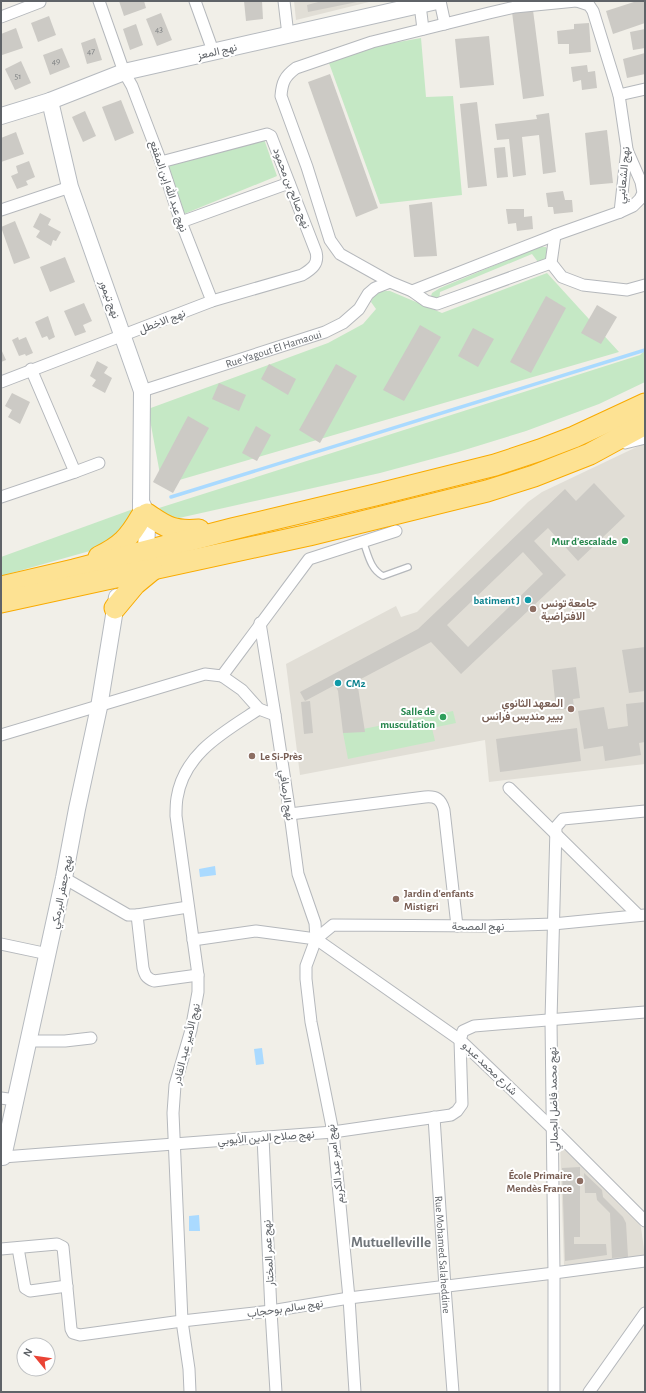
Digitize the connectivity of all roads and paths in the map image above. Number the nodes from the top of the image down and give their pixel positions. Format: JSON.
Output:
{"nodes":[{"id":1,"x":99,"y":1,"type":"edge"},
{"id":2,"x":194,"y":1,"type":"edge"},
{"id":3,"x":284,"y":1,"type":"edge"},
{"id":4,"x":437,"y":1,"type":"edge"},
{"id":5,"x":440,"y":1,"type":"edge"},
{"id":6,"x":576,"y":1,"type":"edge"},
{"id":7,"x":40,"y":2,"type":"edge"},
{"id":8,"x":420,"y":5,"type":"junction"},
{"id":9,"x":1,"y":17,"type":"edge"},
{"id":10,"x":445,"y":24,"type":"junction"},
{"id":11,"x":423,"y":29,"type":"junction"},
{"id":12,"x":288,"y":35,"type":"junction"},
{"id":13,"x":213,"y":51,"type":"junction"},
{"id":14,"x":124,"y":72,"type":"junction"},
{"id":15,"x":645,"y":89,"type":"edge"},
{"id":16,"x":619,"y":95,"type":"junction"},
{"id":17,"x":50,"y":101,"type":"junction"},
{"id":18,"x":1,"y":116,"type":"edge"},
{"id":19,"x":627,"y":149,"type":"junction"},
{"id":20,"x":161,"y":162,"type":"junction"},
{"id":21,"x":289,"y":183,"type":"junction"},
{"id":22,"x":70,"y":187,"type":"junction"},
{"id":23,"x":1,"y":210,"type":"edge"},
{"id":24,"x":620,"y":212,"type":"junction"},
{"id":25,"x":181,"y":222,"type":"junction"},
{"id":26,"x":555,"y":235,"type":"junction"},
{"id":27,"x":318,"y":258,"type":"joint"},
{"id":28,"x":551,"y":263,"type":"junction"},
{"id":29,"x":390,"y":282,"type":"junction"},
{"id":30,"x":645,"y":285,"type":"edge"},
{"id":31,"x":412,"y":291,"type":"junction"},
{"id":32,"x":212,"y":301,"type":"junction"},
{"id":33,"x":123,"y":335,"type":"junction"},
{"id":34,"x":31,"y":369,"type":"junction"},
{"id":35,"x":1,"y":382,"type":"edge"},
{"id":36,"x":142,"y":392,"type":"junction"},
{"id":37,"x":642,"y":418,"type":"edge"},
{"id":38,"x":99,"y":463,"type":"dead end"},
{"id":39,"x":75,"y":472,"type":"junction"},
{"id":40,"x":1,"y":496,"type":"edge"},
{"id":41,"x":143,"y":511,"type":"junction"},
{"id":42,"x":278,"y":518,"type":"junction"},
{"id":43,"x":232,"y":529,"type":"junction"},
{"id":44,"x":396,"y":531,"type":"dead end"},
{"id":45,"x":363,"y":541,"type":"junction"},
{"id":46,"x":135,"y":565,"type":"junction"},
{"id":47,"x":408,"y":567,"type":"dead end"},
{"id":48,"x":73,"y":578,"type":"junction"},
{"id":49,"x":4,"y":596,"type":"edge"},
{"id":50,"x":113,"y":613,"type":"junction"},
{"id":51,"x":260,"y":623,"type":"junction"},
{"id":52,"x":222,"y":676,"type":"junction"},
{"id":53,"x":99,"y":707,"type":"junction"},
{"id":54,"x":259,"y":709,"type":"junction"},
{"id":55,"x":275,"y":715,"type":"junction"},
{"id":56,"x":2,"y":737,"type":"edge"},
{"id":57,"x":509,"y":788,"type":"dead end"},
{"id":58,"x":645,"y":810,"type":"edge"},
{"id":59,"x":290,"y":814,"type":"junction"},
{"id":60,"x":555,"y":834,"type":"junction"},
{"id":61,"x":64,"y":878,"type":"junction"},
{"id":62,"x":188,"y":907,"type":"junction"},
{"id":63,"x":137,"y":915,"type":"junction"},
{"id":64,"x":641,"y":915,"type":"edge"},
{"id":65,"x":553,"y":924,"type":"junction"},
{"id":66,"x":457,"y":926,"type":"junction"},
{"id":67,"x":316,"y":939,"type":"junction"},
{"id":68,"x":193,"y":940,"type":"junction"},
{"id":69,"x":1,"y":944,"type":"edge"},
{"id":70,"x":48,"y":954,"type":"junction"},
{"id":71,"x":198,"y":975,"type":"junction"},
{"id":72,"x":645,"y":1012,"type":"edge"},
{"id":73,"x":551,"y":1020,"type":"junction"},
{"id":74,"x":91,"y":1038,"type":"dead end"},
{"id":75,"x":460,"y":1040,"type":"junction"},
{"id":76,"x":28,"y":1041,"type":"junction"},
{"id":77,"x":8,"y":1099,"type":"edge"},
{"id":78,"x":434,"y":1118,"type":"junction"},
{"id":79,"x":553,"y":1129,"type":"junction"},
{"id":80,"x":333,"y":1132,"type":"junction"},
{"id":81,"x":262,"y":1137,"type":"junction"},
{"id":82,"x":174,"y":1143,"type":"junction"},
{"id":83,"x":2,"y":1157,"type":"edge"},
{"id":84,"x":645,"y":1220,"type":"edge"},
{"id":85,"x":18,"y":1248,"type":"junction"},
{"id":86,"x":1,"y":1249,"type":"edge"},
{"id":87,"x":645,"y":1261,"type":"edge"},
{"id":88,"x":554,"y":1273,"type":"junction"},
{"id":89,"x":67,"y":1286,"type":"junction"},
{"id":90,"x":445,"y":1287,"type":"junction"},
{"id":91,"x":349,"y":1298,"type":"junction"},
{"id":92,"x":271,"y":1311,"type":"junction"},
{"id":93,"x":645,"y":1313,"type":"edge"},
{"id":94,"x":182,"y":1321,"type":"junction"},
{"id":95,"x":190,"y":1392,"type":"edge"},
{"id":96,"x":276,"y":1392,"type":"edge"},
{"id":97,"x":355,"y":1392,"type":"edge"},
{"id":98,"x":453,"y":1392,"type":"edge"},
{"id":99,"x":554,"y":1392,"type":"edge"},
{"id":100,"x":589,"y":1392,"type":"edge"}],
"edges":[{"from":1,"to":14,"type":"street","name":"نهج عبد الله إبن المقفع"},
{"from":2,"to":13,"type":"street"},
{"from":3,"to":12,"type":"street"},
{"from":4,"to":8,"type":"street","name":"نهج المعز"},
{"from":5,"to":10,"type":"street"},
{"from":6,"to":10,"type":"street"},
{"from":6,"to":16,"type":"street","name":"نهج الشعانبي"},
{"from":7,"to":9,"type":"street"},
{"from":8,"to":11,"type":"street"},
{"from":8,"to":12,"type":"street","name":"نهج المعز"},
{"from":10,"to":11,"type":"street"},
{"from":11,"to":29,"type":"street"},
{"from":12,"to":13,"type":"street","name":"نهج المعز"},
{"from":13,"to":14,"type":"street","name":"نهج المعز"},
{"from":14,"to":17,"type":"street","name":"نهج المعز"},
{"from":14,"to":20,"type":"street","name":"نهج عبد الله إبن المقفع"},
{"from":15,"to":16,"type":"street"},
{"from":16,"to":19,"type":"street","name":"نهج الشعانبي"},
{"from":17,"to":18,"type":"street","name":"نهج المعز"},
{"from":17,"to":22,"type":"street","name":"نهج تيمور"},
{"from":19,"to":24,"type":"street","name":"نهج الشعانبي"},
{"from":19,"to":24,"type":"street"},
{"from":20,"to":21,"type":"street","name":"نهج صالح بن محمود"},
{"from":20,"to":25,"type":"street","name":"نهج عبد الله إبن المقفع"},
{"from":21,"to":25,"type":"street"},
{"from":21,"to":27,"type":"street","name":"نهج صالح بن محمود"},
{"from":22,"to":23,"type":"street"},
{"from":22,"to":33,"type":"street","name":"نهج تيمور"},
{"from":24,"to":26,"type":"street","name":"نهج الشعانبي"},
{"from":25,"to":32,"type":"street","name":"نهج عبد الله إبن المقفع"},
{"from":26,"to":28,"type":"street"},
{"from":26,"to":31,"type":"street","name":"نهج الشعانبي"},
{"from":27,"to":32,"type":"street","name":"نهج الاخطل"},
{"from":28,"to":30,"type":"street"},
{"from":28,"to":31,"type":"street"},
{"from":29,"to":31,"type":"street"},
{"from":29,"to":36,"type":"street","name":"Rue Yagout El Hamaoui"},
{"from":32,"to":33,"type":"street","name":"نهج الاخطل"},
{"from":33,"to":34,"type":"street","name":"نهج الاخطل"},
{"from":33,"to":36,"type":"street","name":"نهج تيمور"},
{"from":34,"to":35,"type":"street","name":"نهج الاخطل"},
{"from":34,"to":39,"type":"street"},
{"from":36,"to":41,"type":"street","name":"نهج تيمور"},
{"from":37,"to":42,"type":"highway"},
{"from":37,"to":46,"type":"highway"},
{"from":38,"to":39,"type":"street"},
{"from":39,"to":40,"type":"street"},
{"from":41,"to":43,"type":"highway"},
{"from":41,"to":46,"type":"street","name":"نهج تيمور"},
{"from":41,"to":48,"type":"highway"},
{"from":42,"to":43,"type":"highway"},
{"from":42,"to":46,"type":"highway"},
{"from":43,"to":46,"type":"highway"},
{"from":44,"to":45,"type":"street"},
{"from":45,"to":47,"type":"lane"},
{"from":45,"to":51,"type":"street"},
{"from":46,"to":48,"type":"highway"},
{"from":46,"to":49,"type":"highway"},
{"from":46,"to":50,"type":"highway"},
{"from":46,"to":50,"type":"street","name":"نهج جعفر البرمكي"},
{"from":48,"to":49,"type":"highway"},
{"from":48,"to":50,"type":"highway"},
{"from":50,"to":53,"type":"street","name":"نهج جعفر البرمكي"},
{"from":51,"to":52,"type":"street"},
{"from":51,"to":55,"type":"street","name":"نهج الرصافي"},
{"from":52,"to":53,"type":"street"},
{"from":52,"to":54,"type":"street"},
{"from":53,"to":56,"type":"street"},
{"from":53,"to":61,"type":"street","name":"نهج جعفر البرمكي"},
{"from":54,"to":55,"type":"street"},
{"from":54,"to":62,"type":"street","name":"نهج الأمير عبد القادر"},
{"from":55,"to":59,"type":"street","name":"نهج الرصافي"},
{"from":57,"to":60,"type":"street"},
{"from":58,"to":60,"type":"street"},
{"from":59,"to":66,"type":"street"},
{"from":59,"to":67,"type":"street","name":"نهج الرصافي"},
{"from":60,"to":64,"type":"street"},
{"from":60,"to":65,"type":"street","name":"نهج محمد فاضل الجمالي"},
{"from":61,"to":63,"type":"street"},
{"from":61,"to":70,"type":"street","name":"نهج جعفر البرمكي"},
{"from":62,"to":63,"type":"street"},
{"from":62,"to":68,"type":"street","name":"نهج الأمير عبد القادر"},
{"from":63,"to":71,"type":"street"},
{"from":64,"to":65,"type":"street","name":"نهج المصحة"},
{"from":65,"to":66,"type":"street","name":"نهج المصحة"},
{"from":65,"to":73,"type":"street","name":"نهج محمد فاضل الجمالي"},
{"from":66,"to":67,"type":"street","name":"نهج المصحة"},
{"from":67,"to":68,"type":"street"},
{"from":67,"to":75,"type":"street","name":"شارع محمد عبدو"},
{"from":67,"to":80,"type":"street","name":"نهج امير عبد الكريم"},
{"from":68,"to":71,"type":"street","name":"نهج الأمير عبد القادر"},
{"from":69,"to":70,"type":"street"},
{"from":70,"to":76,"type":"street","name":"نهج جعفر البرمكي"},
{"from":71,"to":82,"type":"street","name":"نهج الأمير عبد القادر"},
{"from":72,"to":73,"type":"street"},
{"from":73,"to":75,"type":"street"},
{"from":73,"to":79,"type":"street","name":"نهج محمد فاضل الجمالي"},
{"from":74,"to":76,"type":"street"},
{"from":75,"to":78,"type":"street","name":"نهج صلاح الدين الأيوبي"},
{"from":75,"to":79,"type":"street","name":"شارع محمد عبدو"},
{"from":76,"to":77,"type":"street","name":"نهج جعفر البرمكي"},
{"from":77,"to":83,"type":"street","name":"نهج جعفر البرمكي"},
{"from":78,"to":80,"type":"street","name":"نهج صلاح الدين الأيوبي"},
{"from":78,"to":90,"type":"street","name":"Rue Mohamed Salaheddine"},
{"from":79,"to":84,"type":"street","name":"شارع محمد عبدو"},
{"from":79,"to":88,"type":"street","name":"نهج محمد فاضل الجمالي"},
{"from":80,"to":81,"type":"street","name":"نهج صلاح الدين الأيوبي"},
{"from":80,"to":91,"type":"street","name":"نهج امير عبد الكريم"},
{"from":81,"to":82,"type":"street","name":"نهج صلاح الدين الأيوبي"},
{"from":81,"to":92,"type":"street","name":"نهج عمر المختار"},
{"from":82,"to":83,"type":"street","name":"نهج صلاح الدين الأيوبي"},
{"from":82,"to":94,"type":"street","name":"نهج الأمير عبد القادر"},
{"from":85,"to":86,"type":"street","name":"نهج سالم بوحجاب"},
{"from":85,"to":89,"type":"street"},
{"from":85,"to":89,"type":"street","name":"نهج سالم بوحجاب"},
{"from":87,"to":88,"type":"street","name":"نهج سالم بوحجاب"},
{"from":88,"to":90,"type":"street","name":"نهج سالم بوحجاب"},
{"from":88,"to":99,"type":"street","name":"نهج محمد فاضل الجمالي"},
{"from":89,"to":94,"type":"street","name":"نهج سالم بوحجاب"},
{"from":90,"to":91,"type":"street","name":"نهج سالم بوحجاب"},
{"from":90,"to":98,"type":"street","name":"Rue Mohamed Salaheddine"},
{"from":91,"to":92,"type":"street","name":"نهج سالم بوحجاب"},
{"from":91,"to":97,"type":"street","name":"نهج امير عبد الكريم"},
{"from":92,"to":94,"type":"street","name":"نهج سالم بوحجاب"},
{"from":92,"to":96,"type":"street","name":"نهج عمر المختار"},
{"from":93,"to":100,"type":"street"},
{"from":94,"to":95,"type":"street","name":"نهج الأمير عبد القادر"}]}
